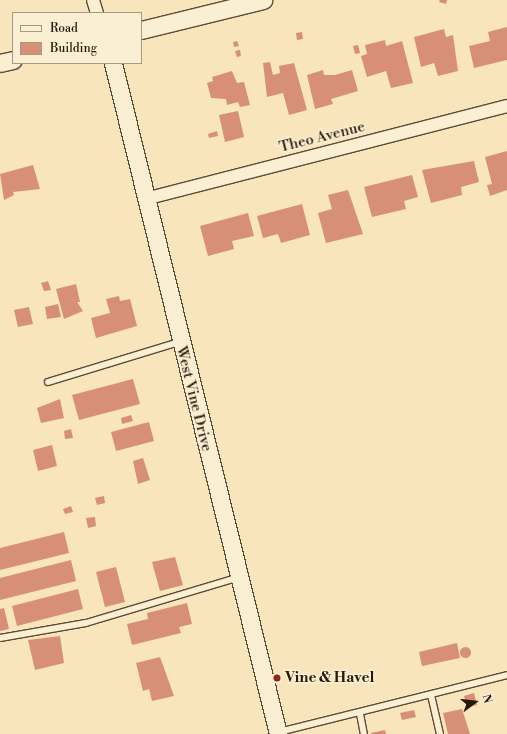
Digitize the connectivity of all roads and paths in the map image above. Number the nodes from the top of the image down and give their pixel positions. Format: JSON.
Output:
{"nodes":[{"id":1,"x":93,"y":0,"type":"edge"},
{"id":2,"x":263,"y":0,"type":"edge"},
{"id":3,"x":97,"y":12,"type":"edge"},
{"id":4,"x":142,"y":30,"type":"edge"},
{"id":5,"x":12,"y":60,"type":"edge"},
{"id":6,"x":0,"y":62,"type":"edge"},
{"id":7,"x":113,"y":64,"type":"edge"},
{"id":8,"x":507,"y":106,"type":"edge"},
{"id":9,"x":145,"y":199,"type":"junction"},
{"id":10,"x":179,"y":342,"type":"junction"},
{"id":11,"x":48,"y":382,"type":"dead end"},
{"id":12,"x":239,"y":577,"type":"junction"},
{"id":13,"x":0,"y":638,"type":"edge"},
{"id":14,"x":507,"y":675,"type":"edge"},
{"id":15,"x":432,"y":695,"type":"junction"},
{"id":16,"x":360,"y":714,"type":"junction"},
{"id":17,"x":278,"y":733,"type":"edge"},
{"id":18,"x":364,"y":734,"type":"edge"},
{"id":19,"x":440,"y":734,"type":"edge"}],
"edges":[{"from":1,"to":3,"type":"street"},
{"from":2,"to":4,"type":"street"},
{"from":5,"to":6,"type":"street"},
{"from":7,"to":9,"type":"street","name":"West Vine Drive"},
{"from":8,"to":9,"type":"street","name":"Theo Avenue"},
{"from":9,"to":10,"type":"street","name":"West Vine Drive"},
{"from":10,"to":11,"type":"lane"},
{"from":10,"to":12,"type":"street","name":"West Vine Drive"},
{"from":12,"to":13,"type":"lane"},
{"from":12,"to":17,"type":"street","name":"West Vine Drive"},
{"from":14,"to":15,"type":"lane"},
{"from":15,"to":16,"type":"lane"},
{"from":15,"to":19,"type":"lane"},
{"from":16,"to":17,"type":"lane"},
{"from":16,"to":18,"type":"lane"}]}
